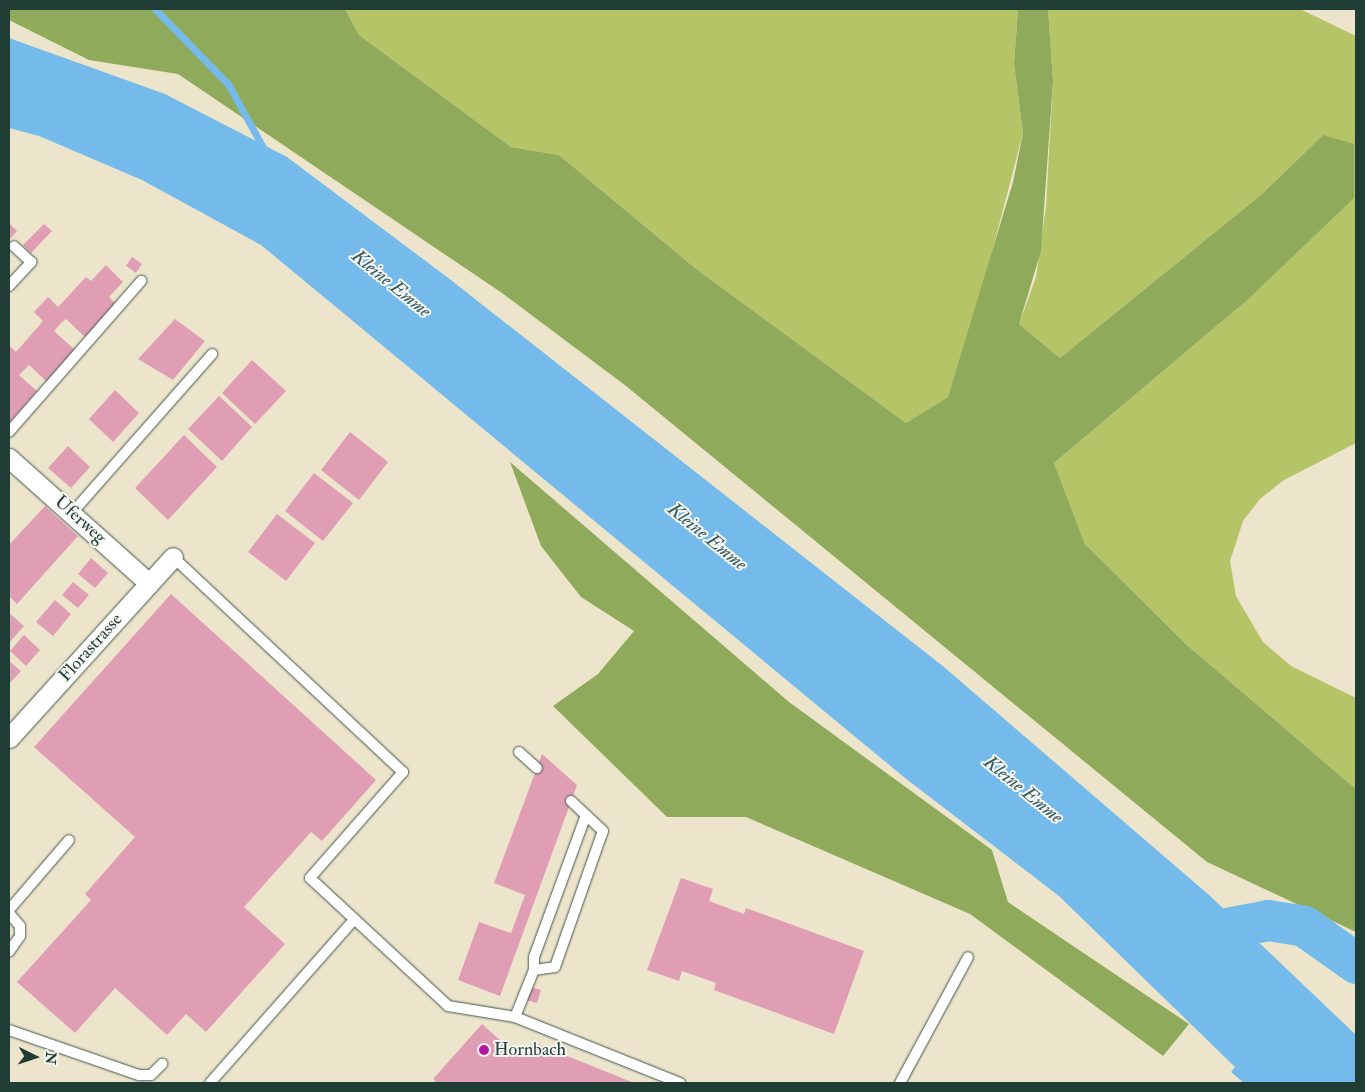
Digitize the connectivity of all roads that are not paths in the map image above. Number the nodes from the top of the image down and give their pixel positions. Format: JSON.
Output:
{"nodes":[{"id":1,"x":14,"y":246,"type":"dead end"},
{"id":2,"x":141,"y":281,"type":"dead end"},
{"id":3,"x":9,"y":286,"type":"edge"},
{"id":4,"x":212,"y":354,"type":"dead end"},
{"id":5,"x":9,"y":432,"type":"edge"},
{"id":6,"x":9,"y":460,"type":"edge"},
{"id":7,"x":72,"y":513,"type":"junction"},
{"id":8,"x":173,"y":557,"type":"joint"},
{"id":9,"x":149,"y":583,"type":"junction"},
{"id":10,"x":9,"y":738,"type":"edge"},
{"id":11,"x":519,"y":752,"type":"dead end"},
{"id":12,"x":536,"y":768,"type":"dead end"},
{"id":13,"x":571,"y":801,"type":"dead end"},
{"id":14,"x":586,"y":815,"type":"junction"},
{"id":15,"x":69,"y":840,"type":"dead end"},
{"id":16,"x":9,"y":912,"type":"edge"},
{"id":17,"x":353,"y":921,"type":"junction"},
{"id":18,"x":9,"y":952,"type":"edge"},
{"id":19,"x":968,"y":957,"type":"dead end"},
{"id":20,"x":534,"y":970,"type":"junction"},
{"id":21,"x":515,"y":1017,"type":"junction"},
{"id":22,"x":9,"y":1030,"type":"edge"},
{"id":23,"x":162,"y":1064,"type":"dead end"},
{"id":24,"x":210,"y":1083,"type":"edge"},
{"id":25,"x":680,"y":1083,"type":"edge"},
{"id":26,"x":900,"y":1083,"type":"edge"}],
"edges":[{"from":1,"to":3,"type":"lane"},
{"from":2,"to":5,"type":"lane"},
{"from":4,"to":7,"type":"lane"},
{"from":6,"to":7,"type":"street","name":"Uferweg"},
{"from":7,"to":9,"type":"street","name":"Uferweg"},
{"from":8,"to":9,"type":"street","name":"Florastrasse"},
{"from":8,"to":17,"type":"lane"},
{"from":9,"to":10,"type":"street","name":"Florastrasse"},
{"from":11,"to":12,"type":"lane"},
{"from":13,"to":14,"type":"lane"},
{"from":14,"to":20,"type":"lane"},
{"from":14,"to":20,"type":"lane"},
{"from":15,"to":16,"type":"lane"},
{"from":16,"to":18,"type":"lane"},
{"from":17,"to":21,"type":"lane"},
{"from":17,"to":24,"type":"lane"},
{"from":19,"to":26,"type":"lane"},
{"from":20,"to":21,"type":"lane"},
{"from":21,"to":25,"type":"lane"},
{"from":22,"to":23,"type":"lane"}]}
